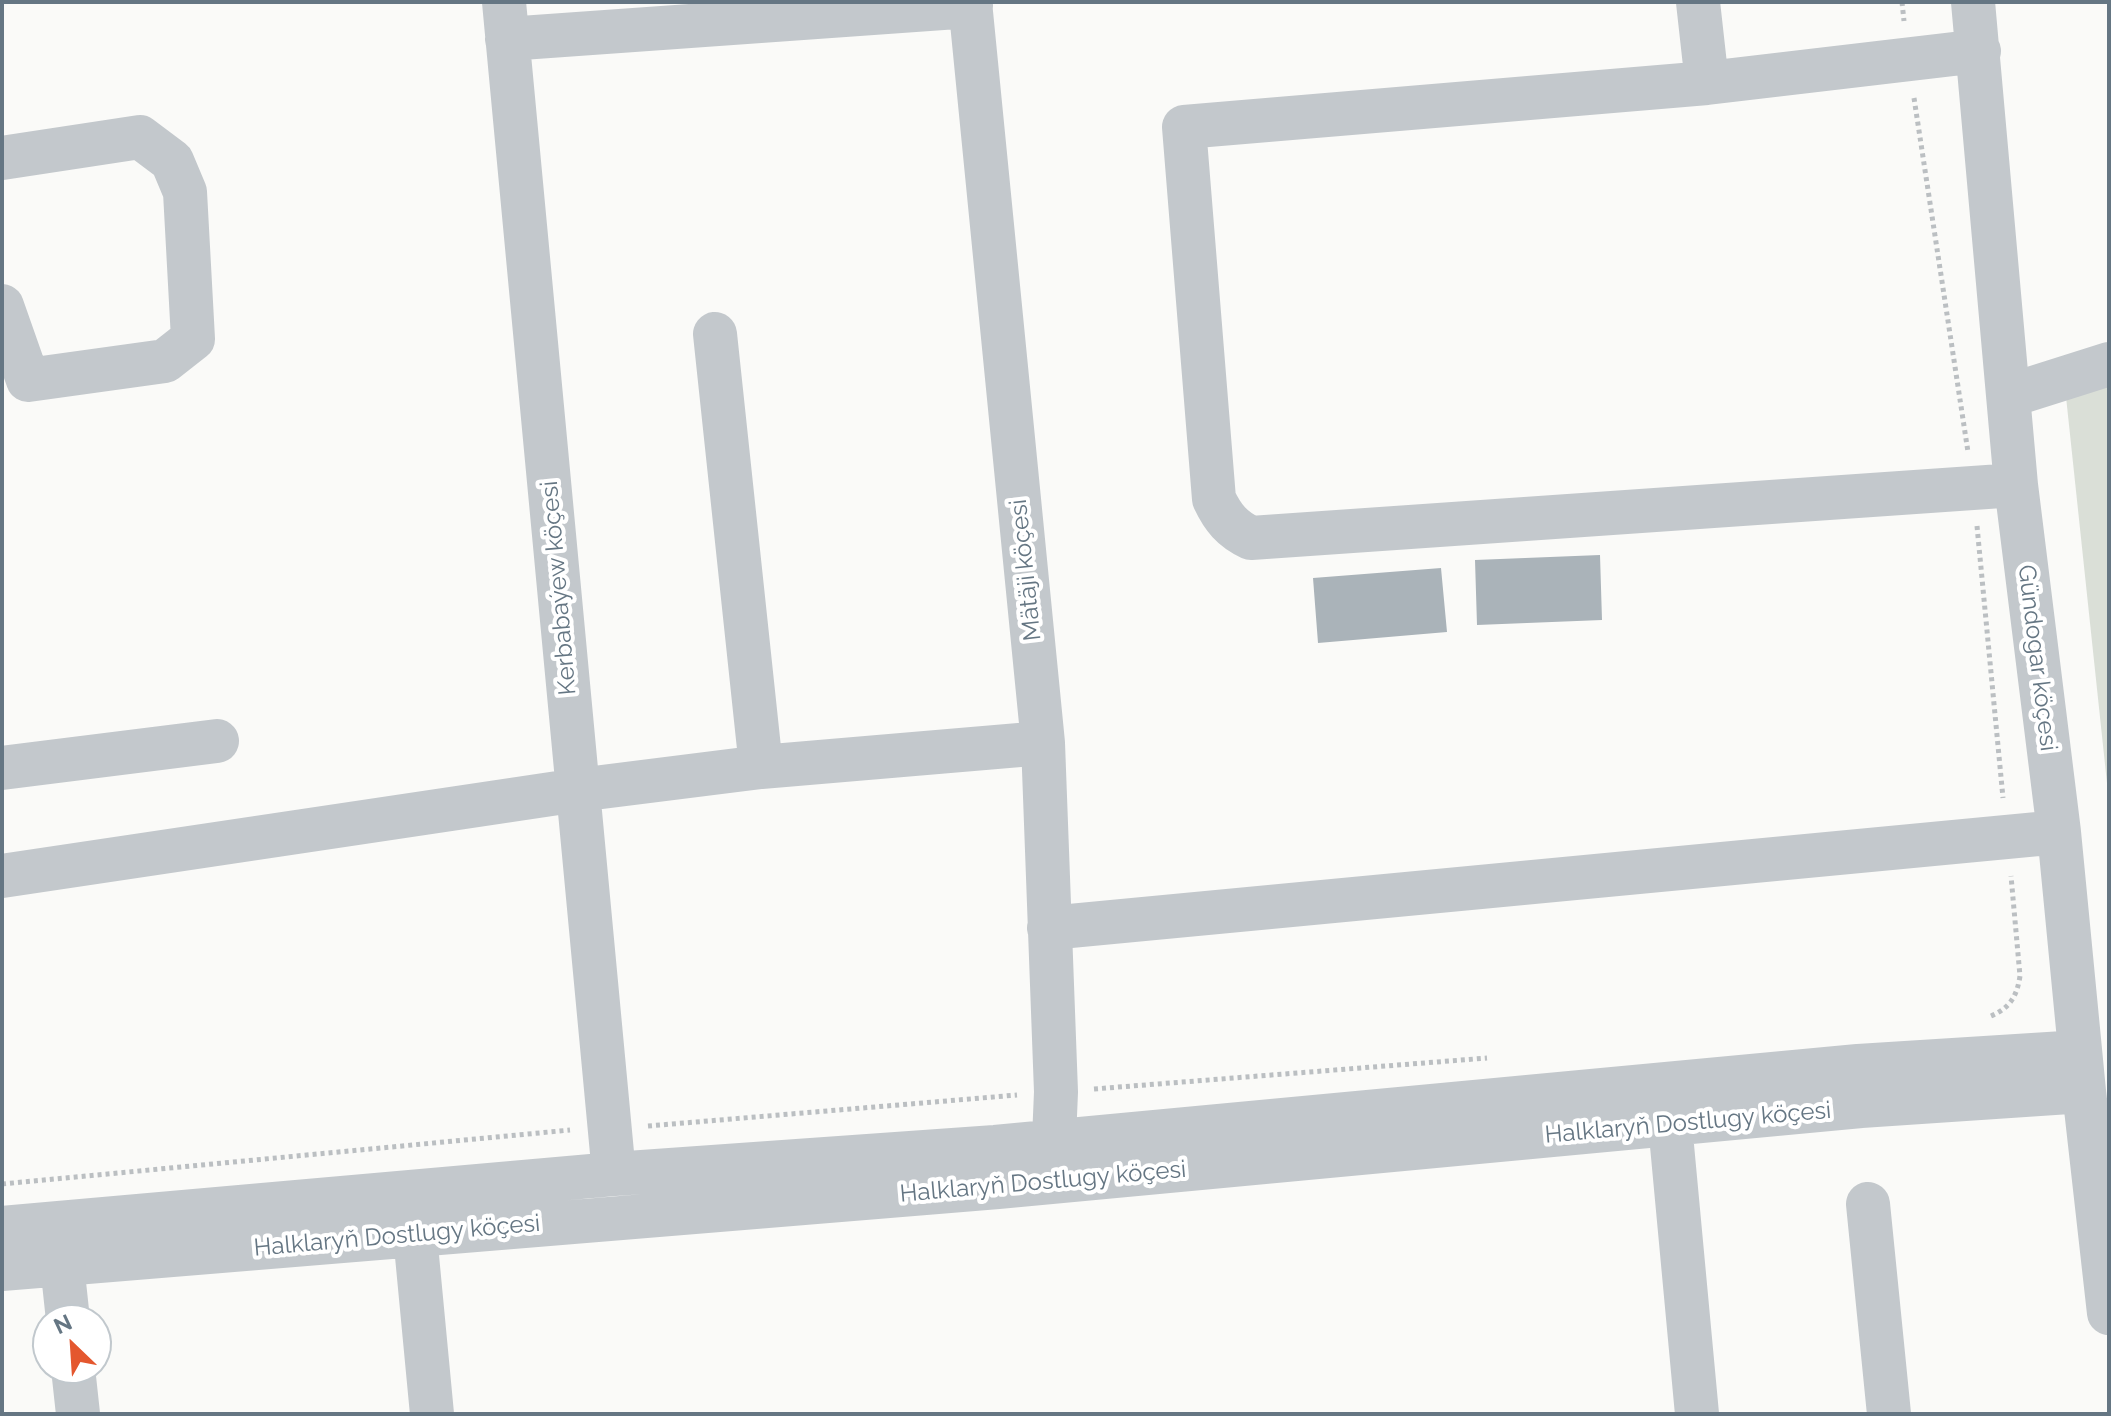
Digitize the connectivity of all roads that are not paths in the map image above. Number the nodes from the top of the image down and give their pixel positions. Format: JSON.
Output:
{"nodes":[{"id":1,"x":1698,"y":2,"type":"edge"},
{"id":2,"x":1973,"y":2,"type":"edge"},
{"id":3,"x":971,"y":4,"type":"edge"},
{"id":4,"x":506,"y":21,"type":"edge"},
{"id":5,"x":1979,"y":51,"type":"junction"},
{"id":6,"x":1707,"y":83,"type":"junction"},
{"id":7,"x":2,"y":158,"type":"edge"},
{"id":8,"x":2,"y":309,"type":"edge"},
{"id":9,"x":715,"y":334,"type":"dead end"},
{"id":10,"x":2109,"y":364,"type":"edge"},
{"id":11,"x":2008,"y":396,"type":"junction"},
{"id":12,"x":2016,"y":485,"type":"junction"},
{"id":13,"x":217,"y":741,"type":"dead end"},
{"id":14,"x":1043,"y":743,"type":"junction"},
{"id":15,"x":761,"y":767,"type":"junction"},
{"id":16,"x":2,"y":768,"type":"edge"},
{"id":17,"x":578,"y":790,"type":"junction"},
{"id":18,"x":2059,"y":832,"type":"junction"},
{"id":19,"x":2,"y":876,"type":"edge"},
{"id":20,"x":1049,"y":928,"type":"junction"},
{"id":21,"x":2082,"y":1071,"type":"junction"},
{"id":22,"x":1670,"y":1124,"type":"junction"},
{"id":23,"x":1054,"y":1139,"type":"junction"},
{"id":24,"x":614,"y":1174,"type":"junction"},
{"id":25,"x":1868,"y":1204,"type":"dead end"},
{"id":26,"x":2,"y":1228,"type":"edge"},
{"id":27,"x":415,"y":1235,"type":"junction"},
{"id":28,"x":62,"y":1264,"type":"junction"},
{"id":29,"x":2,"y":1269,"type":"edge"},
{"id":30,"x":66,"y":1304,"type":"edge"},
{"id":31,"x":2109,"y":1313,"type":"edge"},
{"id":32,"x":75,"y":1384,"type":"edge"},
{"id":33,"x":78,"y":1414,"type":"edge"},
{"id":34,"x":432,"y":1414,"type":"edge"},
{"id":35,"x":1697,"y":1414,"type":"edge"},
{"id":36,"x":1889,"y":1414,"type":"edge"}],
"edges":[{"from":1,"to":6,"type":"street"},
{"from":2,"to":5,"type":"street","name":"Gündogar köçesi"},
{"from":3,"to":4,"type":"street"},
{"from":3,"to":14,"type":"street","name":"Mätäji köçesi"},
{"from":4,"to":17,"type":"street","name":"Kerbabaýew köçesi"},
{"from":5,"to":6,"type":"street"},
{"from":5,"to":11,"type":"street","name":"Gündogar köçesi"},
{"from":6,"to":12,"type":"street"},
{"from":7,"to":8,"type":"street"},
{"from":9,"to":15,"type":"street"},
{"from":10,"to":11,"type":"street"},
{"from":11,"to":12,"type":"street","name":"Gündogar köçesi"},
{"from":12,"to":18,"type":"street","name":"Gündogar köçesi"},
{"from":13,"to":16,"type":"street"},
{"from":14,"to":15,"type":"street"},
{"from":14,"to":20,"type":"street","name":"Mätäji köçesi"},
{"from":15,"to":17,"type":"street"},
{"from":17,"to":19,"type":"street"},
{"from":17,"to":24,"type":"street","name":"Kerbabaýew köçesi"},
{"from":18,"to":20,"type":"street"},
{"from":18,"to":21,"type":"street","name":"Gündogar köçesi"},
{"from":20,"to":23,"type":"street","name":"Mätäji köçesi"},
{"from":21,"to":22,"type":"street","name":"Halklaryň Dostlugy köçesi"},
{"from":21,"to":23,"type":"street","name":"Halklaryň Dostlugy köçesi"},
{"from":21,"to":31,"type":"street","name":"Gündogar köçesi"},
{"from":22,"to":27,"type":"street","name":"Halklaryň Dostlugy köçesi"},
{"from":22,"to":35,"type":"street"},
{"from":23,"to":24,"type":"street","name":"Halklaryň Dostlugy köçesi"},
{"from":24,"to":26,"type":"street","name":"Halklaryň Dostlugy köçesi"},
{"from":25,"to":36,"type":"street"},
{"from":27,"to":28,"type":"street","name":"Halklaryň Dostlugy köçesi"},
{"from":27,"to":34,"type":"street"},
{"from":28,"to":29,"type":"street","name":"Halklaryň Dostlugy köçesi"},
{"from":28,"to":30,"type":"street"},
{"from":32,"to":33,"type":"street"}]}
